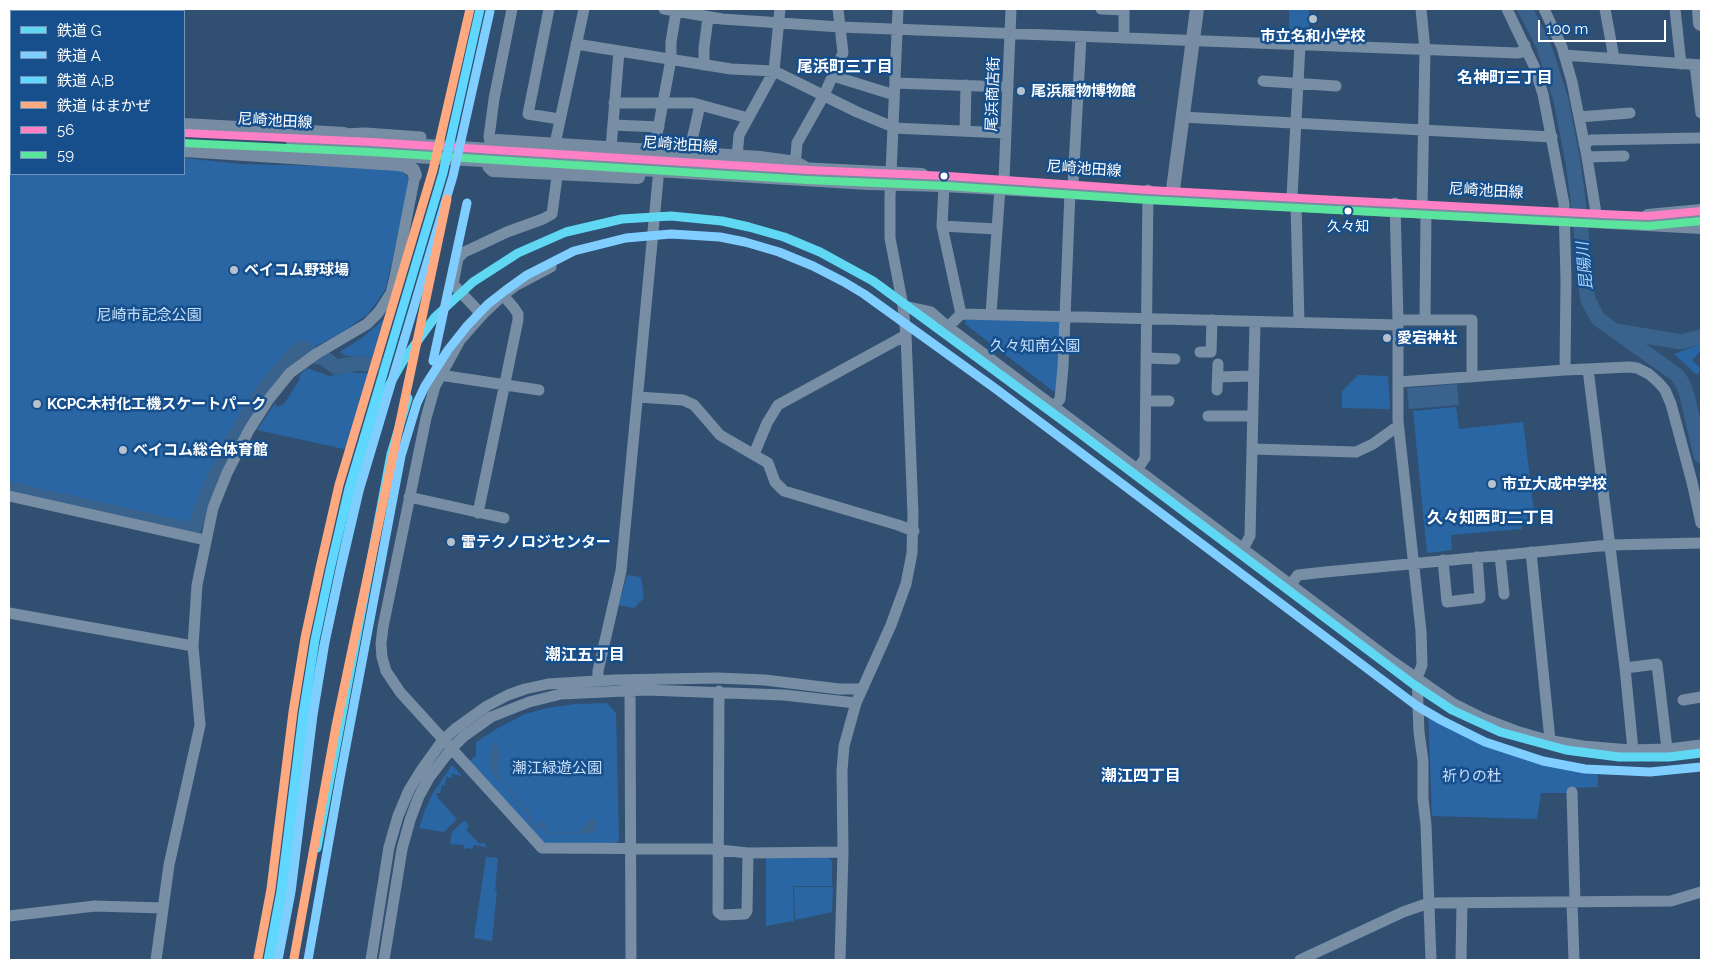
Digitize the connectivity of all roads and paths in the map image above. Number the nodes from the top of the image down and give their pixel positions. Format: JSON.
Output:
{"nodes":[{"id":1,"x":512,"y":9,"type":"edge"},
{"id":2,"x":549,"y":9,"type":"edge"},
{"id":3,"x":584,"y":9,"type":"edge"},
{"id":4,"x":664,"y":9,"type":"edge"},
{"id":5,"x":780,"y":9,"type":"edge"},
{"id":6,"x":838,"y":9,"type":"edge"},
{"id":7,"x":898,"y":9,"type":"edge"},
{"id":8,"x":1012,"y":9,"type":"edge"},
{"id":9,"x":1101,"y":9,"type":"edge"},
{"id":10,"x":1124,"y":9,"type":"edge"},
{"id":11,"x":1197,"y":9,"type":"edge"},
{"id":12,"x":1420,"y":9,"type":"edge"},
{"id":13,"x":1507,"y":9,"type":"edge"},
{"id":14,"x":1544,"y":9,"type":"edge"},
{"id":15,"x":1605,"y":9,"type":"edge"},
{"id":16,"x":1675,"y":9,"type":"edge"},
{"id":17,"x":1700,"y":9,"type":"edge"},
{"id":18,"x":676,"y":12,"type":"junction"},
{"id":19,"x":722,"y":14,"type":"edge"},
{"id":20,"x":708,"y":18,"type":"junction"},
{"id":21,"x":779,"y":23,"type":"junction"},
{"id":22,"x":1701,"y":23,"type":"edge"},
{"id":23,"x":840,"y":27,"type":"junction"},
{"id":24,"x":897,"y":29,"type":"junction"},
{"id":25,"x":1010,"y":34,"type":"junction"},
{"id":26,"x":1081,"y":37,"type":"junction"},
{"id":27,"x":1124,"y":38,"type":"junction"},
{"id":28,"x":1193,"y":41,"type":"junction"},
{"id":29,"x":576,"y":44,"type":"junction"},
{"id":30,"x":1300,"y":45,"type":"junction"},
{"id":31,"x":1525,"y":46,"type":"junction"},
{"id":32,"x":1425,"y":50,"type":"junction"},
{"id":33,"x":619,"y":51,"type":"junction"},
{"id":34,"x":1564,"y":55,"type":"junction"},
{"id":35,"x":1614,"y":58,"type":"junction"},
{"id":36,"x":671,"y":59,"type":"junction"},
{"id":37,"x":1681,"y":64,"type":"junction"},
{"id":38,"x":704,"y":65,"type":"junction"},
{"id":39,"x":1698,"y":65,"type":"edge"},
{"id":40,"x":774,"y":72,"type":"junction"},
{"id":41,"x":833,"y":76,"type":"junction"},
{"id":42,"x":1263,"y":81,"type":"dead end"},
{"id":43,"x":1298,"y":83,"type":"junction"},
{"id":44,"x":966,"y":85,"type":"junction"},
{"id":45,"x":1336,"y":86,"type":"dead end"},
{"id":46,"x":1008,"y":87,"type":"junction"},
{"id":47,"x":895,"y":88,"type":"junction"},
{"id":48,"x":824,"y":95,"type":"junction"},
{"id":49,"x":614,"y":103,"type":"junction"},
{"id":50,"x":663,"y":103,"type":"junction"},
{"id":51,"x":700,"y":105,"type":"junction"},
{"id":52,"x":1630,"y":113,"type":"dead end"},
{"id":53,"x":1701,"y":113,"type":"edge"},
{"id":54,"x":1182,"y":117,"type":"junction"},
{"id":55,"x":1579,"y":117,"type":"junction"},
{"id":56,"x":748,"y":118,"type":"junction"},
{"id":57,"x":559,"y":119,"type":"junction"},
{"id":58,"x":1295,"y":123,"type":"junction"},
{"id":59,"x":613,"y":125,"type":"junction"},
{"id":60,"x":185,"y":126,"type":"edge"},
{"id":61,"x":658,"y":127,"type":"junction"},
{"id":62,"x":893,"y":127,"type":"junction"},
{"id":63,"x":1424,"y":129,"type":"junction"},
{"id":64,"x":965,"y":131,"type":"junction"},
{"id":65,"x":185,"y":132,"type":"edge"},
{"id":66,"x":1006,"y":133,"type":"junction"},
{"id":67,"x":344,"y":134,"type":"junction"},
{"id":68,"x":421,"y":137,"type":"dead end"},
{"id":69,"x":1552,"y":137,"type":"junction"},
{"id":70,"x":1701,"y":138,"type":"edge"},
{"id":71,"x":185,"y":143,"type":"edge"},
{"id":72,"x":291,"y":143,"type":"junction"},
{"id":73,"x":491,"y":144,"type":"junction"},
{"id":74,"x":1584,"y":144,"type":"junction"},
{"id":75,"x":556,"y":145,"type":"junction"},
{"id":76,"x":611,"y":148,"type":"junction"},
{"id":77,"x":185,"y":150,"type":"edge"},
{"id":78,"x":654,"y":151,"type":"junction"},
{"id":79,"x":689,"y":153,"type":"junction"},
{"id":80,"x":737,"y":156,"type":"junction"},
{"id":81,"x":1624,"y":156,"type":"dead end"},
{"id":82,"x":1587,"y":157,"type":"junction"},
{"id":83,"x":343,"y":161,"type":"junction"},
{"id":84,"x":794,"y":163,"type":"junction"},
{"id":85,"x":555,"y":173,"type":"junction"},
{"id":86,"x":415,"y":175,"type":"joint"},
{"id":87,"x":808,"y":175,"type":"junction"},
{"id":88,"x":658,"y":179,"type":"junction"},
{"id":89,"x":891,"y":179,"type":"junction"},
{"id":90,"x":1002,"y":184,"type":"junction"},
{"id":91,"x":944,"y":185,"type":"junction"},
{"id":92,"x":1072,"y":188,"type":"junction"},
{"id":93,"x":1148,"y":193,"type":"junction"},
{"id":94,"x":1173,"y":194,"type":"junction"},
{"id":95,"x":1294,"y":200,"type":"junction"},
{"id":96,"x":1395,"y":206,"type":"junction"},
{"id":97,"x":1423,"y":208,"type":"junction"},
{"id":98,"x":1701,"y":210,"type":"edge"},
{"id":99,"x":1567,"y":215,"type":"junction"},
{"id":100,"x":1648,"y":216,"type":"junction"},
{"id":101,"x":1594,"y":217,"type":"junction"},
{"id":102,"x":1701,"y":218,"type":"edge"},
{"id":103,"x":942,"y":226,"type":"junction"},
{"id":104,"x":1701,"y":227,"type":"edge"},
{"id":105,"x":996,"y":228,"type":"junction"},
{"id":106,"x":551,"y":267,"type":"dead end"},
{"id":107,"x":503,"y":295,"type":"junction"},
{"id":108,"x":903,"y":306,"type":"junction"},
{"id":109,"x":961,"y":314,"type":"junction"},
{"id":110,"x":991,"y":314,"type":"junction"},
{"id":111,"x":482,"y":315,"type":"junction"},
{"id":112,"x":1066,"y":317,"type":"junction"},
{"id":113,"x":1146,"y":318,"type":"junction"},
{"id":114,"x":1212,"y":320,"type":"junction"},
{"id":115,"x":1424,"y":320,"type":"junction"},
{"id":116,"x":1255,"y":322,"type":"junction"},
{"id":117,"x":1299,"y":322,"type":"junction"},
{"id":118,"x":1398,"y":323,"type":"junction"},
{"id":119,"x":948,"y":327,"type":"junction"},
{"id":120,"x":906,"y":335,"type":"junction"},
{"id":121,"x":1200,"y":352,"type":"dead end"},
{"id":122,"x":1146,"y":358,"type":"junction"},
{"id":123,"x":1176,"y":358,"type":"dead end"},
{"id":124,"x":1218,"y":364,"type":"dead end"},
{"id":125,"x":1588,"y":369,"type":"junction"},
{"id":126,"x":1565,"y":370,"type":"junction"},
{"id":127,"x":440,"y":374,"type":"junction"},
{"id":128,"x":1253,"y":376,"type":"junction"},
{"id":129,"x":1218,"y":377,"type":"junction"},
{"id":130,"x":1472,"y":377,"type":"junction"},
{"id":131,"x":1398,"y":382,"type":"junction"},
{"id":132,"x":504,"y":385,"type":"junction"},
{"id":133,"x":539,"y":390,"type":"dead end"},
{"id":134,"x":1217,"y":390,"type":"dead end"},
{"id":135,"x":638,"y":398,"type":"junction"},
{"id":136,"x":1146,"y":401,"type":"junction"},
{"id":137,"x":1169,"y":402,"type":"dead end"},
{"id":138,"x":1054,"y":407,"type":"junction"},
{"id":139,"x":1208,"y":416,"type":"dead end"},
{"id":140,"x":1252,"y":416,"type":"junction"},
{"id":141,"x":1398,"y":426,"type":"junction"},
{"id":142,"x":1252,"y":449,"type":"junction"},
{"id":143,"x":754,"y":454,"type":"junction"},
{"id":144,"x":1137,"y":470,"type":"junction"},
{"id":145,"x":9,"y":496,"type":"edge"},
{"id":146,"x":409,"y":497,"type":"junction"},
{"id":147,"x":478,"y":513,"type":"junction"},
{"id":148,"x":504,"y":518,"type":"dead end"},
{"id":149,"x":1701,"y":523,"type":"edge"},
{"id":150,"x":914,"y":531,"type":"junction"},
{"id":151,"x":205,"y":540,"type":"junction"},
{"id":152,"x":1701,"y":542,"type":"edge"},
{"id":153,"x":1610,"y":545,"type":"junction"},
{"id":154,"x":1243,"y":549,"type":"junction"},
{"id":155,"x":1531,"y":552,"type":"junction"},
{"id":156,"x":1500,"y":555,"type":"junction"},
{"id":157,"x":1476,"y":557,"type":"junction"},
{"id":158,"x":1443,"y":560,"type":"junction"},
{"id":159,"x":1414,"y":564,"type":"junction"},
{"id":160,"x":1291,"y":584,"type":"junction"},
{"id":161,"x":1504,"y":594,"type":"dead end"},
{"id":162,"x":9,"y":613,"type":"edge"},
{"id":163,"x":193,"y":646,"type":"junction"},
{"id":164,"x":1625,"y":668,"type":"junction"},
{"id":165,"x":1417,"y":678,"type":"junction"},
{"id":166,"x":598,"y":680,"type":"junction"},
{"id":167,"x":630,"y":685,"type":"junction"},
{"id":168,"x":862,"y":690,"type":"junction"},
{"id":169,"x":719,"y":691,"type":"junction"},
{"id":170,"x":1701,"y":698,"type":"edge"},
{"id":171,"x":1683,"y":700,"type":"dead end"},
{"id":172,"x":856,"y":703,"type":"junction"},
{"id":173,"x":1550,"y":740,"type":"junction"},
{"id":174,"x":447,"y":744,"type":"junction"},
{"id":175,"x":1701,"y":745,"type":"edge"},
{"id":176,"x":1667,"y":749,"type":"junction"},
{"id":177,"x":1634,"y":750,"type":"junction"},
{"id":178,"x":1572,"y":792,"type":"dead end"},
{"id":179,"x":630,"y":849,"type":"junction"},
{"id":180,"x":718,"y":850,"type":"junction"},
{"id":181,"x":843,"y":852,"type":"junction"},
{"id":182,"x":748,"y":853,"type":"junction"},
{"id":183,"x":1701,"y":892,"type":"edge"},
{"id":184,"x":1462,"y":902,"type":"junction"},
{"id":185,"x":1574,"y":902,"type":"junction"},
{"id":186,"x":1429,"y":903,"type":"junction"},
{"id":187,"x":163,"y":908,"type":"junction"},
{"id":188,"x":9,"y":916,"type":"edge"},
{"id":189,"x":156,"y":960,"type":"edge"},
{"id":190,"x":371,"y":960,"type":"edge"},
{"id":191,"x":384,"y":960,"type":"edge"},
{"id":192,"x":631,"y":960,"type":"edge"},
{"id":193,"x":840,"y":960,"type":"edge"},
{"id":194,"x":1300,"y":960,"type":"edge"},
{"id":195,"x":1431,"y":960,"type":"edge"},
{"id":196,"x":1462,"y":960,"type":"edge"},
{"id":197,"x":1574,"y":960,"type":"edge"}],
"edges":[{"from":1,"to":73,"type":"street"},
{"from":2,"to":57,"type":"street"},
{"from":3,"to":29,"type":"street"},
{"from":4,"to":18,"type":"street"},
{"from":5,"to":21,"type":"street"},
{"from":6,"to":23,"type":"street"},
{"from":7,"to":24,"type":"street"},
{"from":8,"to":25,"type":"street","name":"尾浜商店街"},
{"from":9,"to":10,"type":"street"},
{"from":10,"to":27,"type":"street"},
{"from":11,"to":28,"type":"main road"},
{"from":12,"to":32,"type":"street"},
{"from":13,"to":31,"type":"street"},
{"from":14,"to":34,"type":"street"},
{"from":15,"to":35,"type":"street"},
{"from":16,"to":37,"type":"street"},
{"from":17,"to":22,"type":"highway"},
{"from":18,"to":20,"type":"street"},
{"from":18,"to":36,"type":"street"},
{"from":19,"to":20,"type":"street"},
{"from":19,"to":21,"type":"street"},
{"from":20,"to":38,"type":"street"},
{"from":21,"to":23,"type":"street"},
{"from":21,"to":40,"type":"street"},
{"from":23,"to":24,"type":"street"},
{"from":23,"to":41,"type":"street"},
{"from":24,"to":25,"type":"street"},
{"from":24,"to":47,"type":"street"},
{"from":25,"to":26,"type":"street"},
{"from":25,"to":46,"type":"street","name":"尾浜商店街"},
{"from":26,"to":27,"type":"street"},
{"from":26,"to":92,"type":"street"},
{"from":27,"to":28,"type":"street"},
{"from":28,"to":30,"type":"street"},
{"from":28,"to":54,"type":"main road"},
{"from":29,"to":33,"type":"street"},
{"from":29,"to":57,"type":"street"},
{"from":30,"to":32,"type":"street"},
{"from":30,"to":43,"type":"street"},
{"from":31,"to":32,"type":"street"},
{"from":31,"to":69,"type":"street"},
{"from":32,"to":63,"type":"street"},
{"from":33,"to":36,"type":"street"},
{"from":33,"to":49,"type":"street"},
{"from":34,"to":35,"type":"street"},
{"from":34,"to":55,"type":"street"},
{"from":35,"to":37,"type":"street"},
{"from":36,"to":38,"type":"street"},
{"from":36,"to":50,"type":"street"},
{"from":37,"to":39,"type":"street"},
{"from":38,"to":40,"type":"street"},
{"from":39,"to":53,"type":"street"},
{"from":40,"to":48,"type":"street"},
{"from":40,"to":56,"type":"street"},
{"from":41,"to":47,"type":"street"},
{"from":41,"to":48,"type":"street"},
{"from":42,"to":43,"type":"street"},
{"from":43,"to":45,"type":"street"},
{"from":43,"to":58,"type":"street"},
{"from":44,"to":46,"type":"street"},
{"from":44,"to":47,"type":"street"},
{"from":44,"to":64,"type":"street"},
{"from":46,"to":66,"type":"street","name":"尾浜商店街"},
{"from":47,"to":62,"type":"street"},
{"from":48,"to":62,"type":"street"},
{"from":48,"to":84,"type":"street"},
{"from":49,"to":50,"type":"street"},
{"from":49,"to":59,"type":"street"},
{"from":50,"to":51,"type":"street"},
{"from":50,"to":61,"type":"street"},
{"from":51,"to":56,"type":"street"},
{"from":51,"to":79,"type":"street"},
{"from":52,"to":55,"type":"street"},
{"from":54,"to":58,"type":"street"},
{"from":54,"to":94,"type":"main road"},
{"from":55,"to":74,"type":"street"},
{"from":56,"to":80,"type":"street"},
{"from":57,"to":75,"type":"street"},
{"from":58,"to":63,"type":"street"},
{"from":58,"to":95,"type":"street"},
{"from":59,"to":61,"type":"street"},
{"from":59,"to":76,"type":"street"},
{"from":60,"to":67,"type":"main road"},
{"from":61,"to":78,"type":"street"},
{"from":62,"to":64,"type":"street"},
{"from":62,"to":89,"type":"street"},
{"from":63,"to":69,"type":"street"},
{"from":63,"to":97,"type":"street"},
{"from":64,"to":66,"type":"street"},
{"from":65,"to":72,"type":"main road","name":"尼崎池田線"},
{"from":66,"to":90,"type":"street","name":"尾浜商店街"},
{"from":67,"to":68,"type":"street"},
{"from":67,"to":83,"type":"main road"},
{"from":69,"to":99,"type":"street"},
{"from":70,"to":74,"type":"street"},
{"from":71,"to":72,"type":"main road","name":"尼崎池田線"},
{"from":72,"to":87,"type":"main road","name":"尼崎池田線","bridge":true},
{"from":73,"to":75,"type":"main road"},
{"from":73,"to":85,"type":"main road"},
{"from":74,"to":82,"type":"street"},
{"from":75,"to":76,"type":"main road"},
{"from":75,"to":85,"type":"street"},
{"from":76,"to":78,"type":"main road"},
{"from":77,"to":83,"type":"main road"},
{"from":78,"to":79,"type":"main road"},
{"from":79,"to":80,"type":"main road"},
{"from":80,"to":84,"type":"main road"},
{"from":81,"to":82,"type":"street"},
{"from":82,"to":101,"type":"street"},
{"from":83,"to":86,"type":"main road"},
{"from":84,"to":87,"type":"main road"},
{"from":85,"to":88,"type":"main road"},
{"from":85,"to":111,"type":"street"},
{"from":86,"to":151,"type":"street"},
{"from":87,"to":88,"type":"main road"},
{"from":87,"to":89,"type":"main road","name":"尼崎池田線"},
{"from":88,"to":135,"type":"street"},
{"from":89,"to":90,"type":"main road","name":"尼崎池田線"},
{"from":89,"to":91,"type":"main road","name":"尼崎池田線"},
{"from":89,"to":108,"type":"street"},
{"from":90,"to":91,"type":"main road","name":"尼崎池田線"},
{"from":90,"to":92,"type":"main road","name":"尼崎池田線"},
{"from":90,"to":105,"type":"street","name":"尾浜商店街"},
{"from":91,"to":103,"type":"street"},
{"from":92,"to":93,"type":"main road","name":"尼崎池田線"},
{"from":92,"to":112,"type":"street"},
{"from":93,"to":94,"type":"main road","name":"尼崎池田線"},
{"from":93,"to":113,"type":"street"},
{"from":94,"to":95,"type":"main road","name":"尼崎池田線"},
{"from":95,"to":96,"type":"main road","name":"尼崎池田線"},
{"from":95,"to":117,"type":"street"},
{"from":96,"to":97,"type":"main road","name":"尼崎池田線"},
{"from":96,"to":118,"type":"street"},
{"from":97,"to":99,"type":"main road","name":"尼崎池田線"},
{"from":97,"to":115,"type":"street"},
{"from":98,"to":100,"type":"main road","name":"尼崎池田線"},
{"from":99,"to":101,"type":"main road","name":"尼崎池田線"},
{"from":99,"to":126,"type":"street"},
{"from":100,"to":101,"type":"main road","name":"尼崎池田線"},
{"from":100,"to":102,"type":"main road","name":"尼崎池田線"},
{"from":101,"to":104,"type":"main road","name":"尼崎池田線"},
{"from":103,"to":105,"type":"street"},
{"from":103,"to":109,"type":"street"},
{"from":105,"to":110,"type":"street","name":"尾浜商店街"},
{"from":106,"to":107,"type":"street"},
{"from":107,"to":111,"type":"street"},
{"from":107,"to":132,"type":"street"},
{"from":108,"to":119,"type":"street"},
{"from":108,"to":120,"type":"street"},
{"from":109,"to":110,"type":"street"},
{"from":109,"to":119,"type":"street"},
{"from":110,"to":112,"type":"street"},
{"from":111,"to":127,"type":"street"},
{"from":112,"to":113,"type":"street"},
{"from":112,"to":138,"type":"street"},
{"from":113,"to":114,"type":"street"},
{"from":113,"to":122,"type":"street"},
{"from":114,"to":116,"type":"street"},
{"from":114,"to":121,"type":"street"},
{"from":115,"to":118,"type":"street"},
{"from":115,"to":130,"type":"street"},
{"from":116,"to":117,"type":"street"},
{"from":116,"to":128,"type":"street"},
{"from":117,"to":118,"type":"street"},
{"from":118,"to":131,"type":"street"},
{"from":119,"to":138,"type":"street"},
{"from":120,"to":143,"type":"street"},
{"from":120,"to":150,"type":"street"},
{"from":122,"to":123,"type":"street"},
{"from":122,"to":136,"type":"street"},
{"from":124,"to":129,"type":"street"},
{"from":125,"to":126,"type":"street"},
{"from":125,"to":149,"type":"street"},
{"from":125,"to":153,"type":"street"},
{"from":126,"to":130,"type":"street"},
{"from":127,"to":132,"type":"street"},
{"from":127,"to":146,"type":"street"},
{"from":128,"to":129,"type":"street"},
{"from":128,"to":140,"type":"street"},
{"from":129,"to":134,"type":"street"},
{"from":130,"to":131,"type":"street"},
{"from":131,"to":141,"type":"street"},
{"from":132,"to":133,"type":"street"},
{"from":132,"to":147,"type":"street"},
{"from":135,"to":143,"type":"street"},
{"from":135,"to":166,"type":"street"},
{"from":136,"to":137,"type":"street"},
{"from":136,"to":144,"type":"street"},
{"from":138,"to":144,"type":"street"},
{"from":139,"to":140,"type":"street"},
{"from":140,"to":142,"type":"street"},
{"from":141,"to":142,"type":"street"},
{"from":141,"to":159,"type":"street"},
{"from":142,"to":154,"type":"street"},
{"from":143,"to":150,"type":"street"},
{"from":144,"to":154,"type":"street"},
{"from":145,"to":151,"type":"street"},
{"from":146,"to":147,"type":"street"},
{"from":146,"to":174,"type":"street"},
{"from":147,"to":148,"type":"street"},
{"from":150,"to":168,"type":"street"},
{"from":151,"to":163,"type":"street"},
{"from":152,"to":153,"type":"street"},
{"from":153,"to":155,"type":"street"},
{"from":153,"to":164,"type":"street"},
{"from":154,"to":160,"type":"street"},
{"from":155,"to":156,"type":"street"},
{"from":155,"to":173,"type":"street"},
{"from":156,"to":157,"type":"street"},
{"from":156,"to":161,"type":"street"},
{"from":157,"to":158,"type":"street"},
{"from":157,"to":158,"type":"street"},
{"from":158,"to":159,"type":"street"},
{"from":159,"to":160,"type":"street"},
{"from":159,"to":165,"type":"street"},
{"from":160,"to":165,"type":"street"},
{"from":162,"to":163,"type":"street"},
{"from":163,"to":187,"type":"street"},
{"from":164,"to":176,"type":"street"},
{"from":164,"to":177,"type":"street"},
{"from":165,"to":173,"type":"street"},
{"from":165,"to":186,"type":"street"},
{"from":166,"to":167,"type":"street"},
{"from":166,"to":174,"type":"street"},
{"from":167,"to":168,"type":"street"},
{"from":167,"to":169,"type":"street"},
{"from":167,"to":174,"type":"street"},
{"from":167,"to":179,"type":"street"},
{"from":168,"to":172,"type":"street"},
{"from":169,"to":172,"type":"street"},
{"from":169,"to":180,"type":"street"},
{"from":170,"to":171,"type":"street"},
{"from":172,"to":181,"type":"street"},
{"from":173,"to":177,"type":"street"},
{"from":174,"to":179,"type":"street"},
{"from":174,"to":190,"type":"street"},
{"from":174,"to":191,"type":"street"},
{"from":175,"to":176,"type":"street"},
{"from":176,"to":177,"type":"street"},
{"from":178,"to":185,"type":"street"},
{"from":179,"to":180,"type":"street"},
{"from":179,"to":192,"type":"street"},
{"from":180,"to":182,"type":"street"},
{"from":180,"to":182,"type":"street"},
{"from":181,"to":182,"type":"street"},
{"from":181,"to":193,"type":"street"},
{"from":183,"to":185,"type":"street"},
{"from":184,"to":185,"type":"street"},
{"from":184,"to":186,"type":"street"},
{"from":184,"to":196,"type":"street"},
{"from":185,"to":197,"type":"street"},
{"from":186,"to":194,"type":"street"},
{"from":186,"to":195,"type":"street"},
{"from":187,"to":188,"type":"street"},
{"from":187,"to":189,"type":"street"}]}
